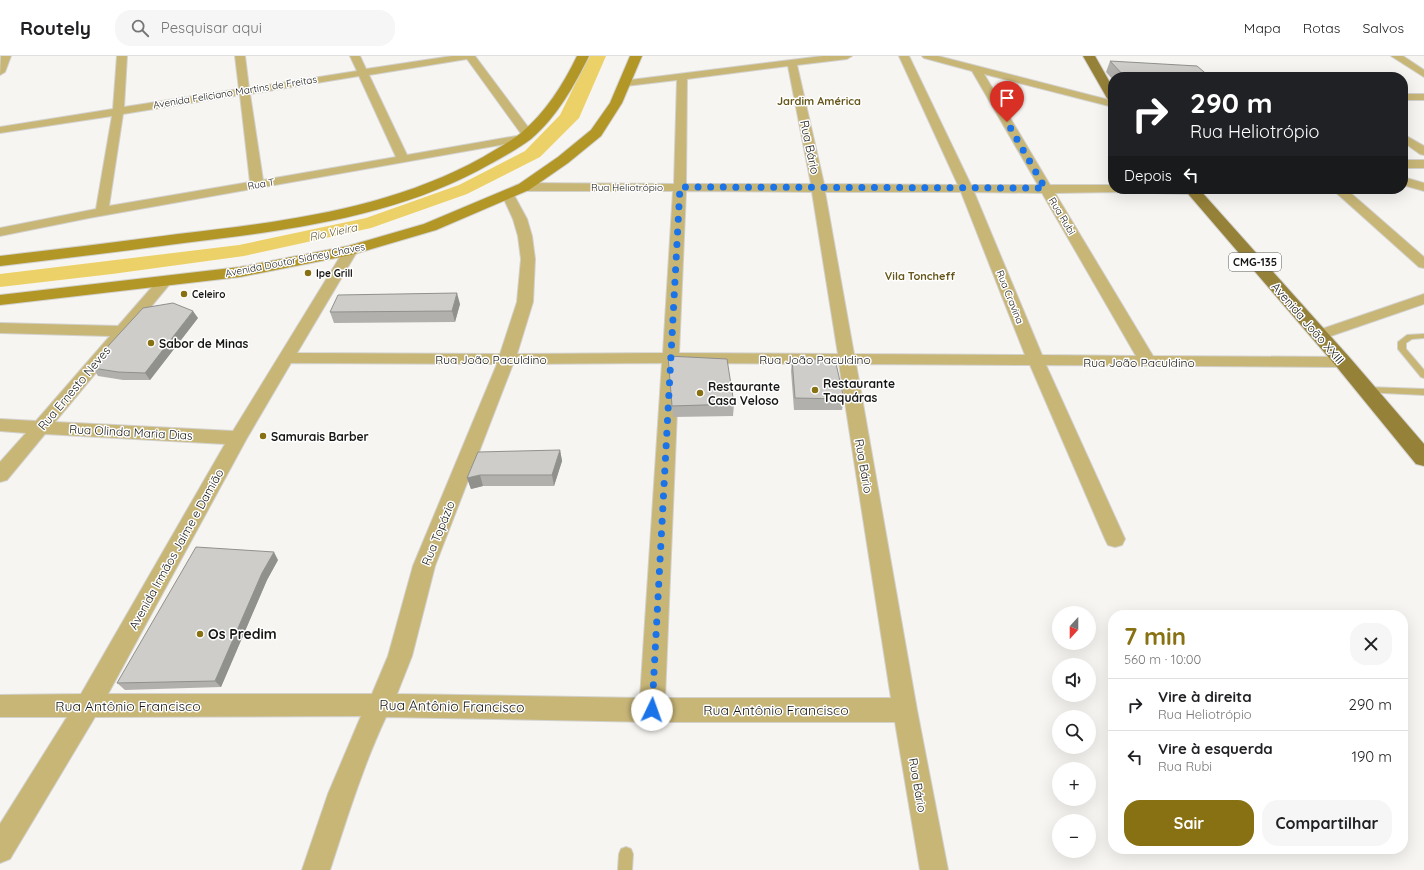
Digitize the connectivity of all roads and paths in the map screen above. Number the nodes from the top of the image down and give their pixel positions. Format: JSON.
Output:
{"nodes":[{"id":1,"x":6,"y":56,"type":"edge"},
{"id":2,"x":122,"y":56,"type":"edge"},
{"id":3,"x":240,"y":56,"type":"edge"},
{"id":4,"x":355,"y":56,"type":"edge"},
{"id":5,"x":445,"y":56,"type":"edge"},
{"id":6,"x":470,"y":56,"type":"edge"},
{"id":7,"x":583,"y":56,"type":"edge"},
{"id":8,"x":636,"y":56,"type":"edge"},
{"id":9,"x":847,"y":56,"type":"edge"},
{"id":10,"x":904,"y":56,"type":"edge"},
{"id":11,"x":927,"y":56,"type":"edge"},
{"id":12,"x":1089,"y":56,"type":"edge"},
{"id":13,"x":1396,"y":56,"type":"edge"},
{"id":14,"x":792,"y":63,"type":"junction"},
{"id":15,"x":976,"y":69,"type":"junction"},
{"id":16,"x":362,"y":70,"type":"junction"},
{"id":17,"x":0,"y":72,"type":"edge"},
{"id":18,"x":1424,"y":74,"type":"edge"},
{"id":19,"x":682,"y":76,"type":"junction"},
{"id":20,"x":626,"y":82,"type":"junction"},
{"id":21,"x":244,"y":88,"type":"junction"},
{"id":22,"x":1108,"y":89,"type":"edge"},
{"id":23,"x":1408,"y":97,"type":"edge"},
{"id":24,"x":1424,"y":97,"type":"edge"},
{"id":25,"x":1108,"y":103,"type":"edge"},
{"id":26,"x":118,"y":108,"type":"junction"},
{"id":27,"x":0,"y":125,"type":"edge"},
{"id":28,"x":0,"y":130,"type":"edge"},
{"id":29,"x":525,"y":136,"type":"junction"},
{"id":30,"x":1408,"y":141,"type":"edge"},
{"id":31,"x":1424,"y":152,"type":"edge"},
{"id":32,"x":403,"y":159,"type":"junction"},
{"id":33,"x":1408,"y":164,"type":"edge"},
{"id":34,"x":1424,"y":164,"type":"edge"},
{"id":35,"x":1408,"y":182,"type":"edge"},
{"id":36,"x":257,"y":185,"type":"junction"},
{"id":37,"x":680,"y":187,"type":"junction"},
{"id":38,"x":818,"y":187,"type":"junction"},
{"id":39,"x":1424,"y":187,"type":"edge"},
{"id":40,"x":966,"y":188,"type":"junction"},
{"id":41,"x":1045,"y":188,"type":"junction"},
{"id":42,"x":1108,"y":189,"type":"edge"},
{"id":43,"x":516,"y":191,"type":"junction"},
{"id":44,"x":1196,"y":194,"type":"edge"},
{"id":45,"x":1344,"y":194,"type":"edge"},
{"id":46,"x":102,"y":212,"type":"junction"},
{"id":47,"x":0,"y":232,"type":"edge"},
{"id":48,"x":351,"y":250,"type":"junction"},
{"id":49,"x":0,"y":261,"type":"edge"},
{"id":50,"x":1424,"y":264,"type":"edge"},
{"id":51,"x":164,"y":282,"type":"junction"},
{"id":52,"x":1424,"y":299,"type":"edge"},
{"id":53,"x":0,"y":300,"type":"edge"},
{"id":54,"x":0,"y":328,"type":"edge"},
{"id":55,"x":122,"y":331,"type":"junction"},
{"id":56,"x":1319,"y":335,"type":"junction"},
{"id":57,"x":1424,"y":336,"type":"edge"},
{"id":58,"x":288,"y":358,"type":"junction"},
{"id":59,"x":670,"y":358,"type":"junction"},
{"id":60,"x":507,"y":359,"type":"junction"},
{"id":61,"x":846,"y":359,"type":"junction"},
{"id":62,"x":1036,"y":361,"type":"junction"},
{"id":63,"x":1148,"y":362,"type":"junction"},
{"id":64,"x":1343,"y":362,"type":"junction"},
{"id":65,"x":1424,"y":375,"type":"edge"},
{"id":66,"x":1366,"y":390,"type":"junction"},
{"id":67,"x":1424,"y":392,"type":"edge"},
{"id":68,"x":0,"y":425,"type":"edge"},
{"id":69,"x":41,"y":427,"type":"junction"},
{"id":70,"x":238,"y":438,"type":"junction"},
{"id":71,"x":1424,"y":458,"type":"edge"},
{"id":72,"x":0,"y":475,"type":"edge"},
{"id":73,"x":1115,"y":539,"type":"dead end"},
{"id":74,"x":379,"y":705,"type":"junction"},
{"id":75,"x":0,"y":706,"type":"edge"},
{"id":76,"x":88,"y":706,"type":"junction"},
{"id":77,"x":652,"y":710,"type":"junction"},
{"id":78,"x":905,"y":710,"type":"junction"},
{"id":79,"x":0,"y":849,"type":"edge"},
{"id":80,"x":626,"y":854,"type":"dead end"},
{"id":81,"x":316,"y":870,"type":"edge"},
{"id":82,"x":625,"y":870,"type":"edge"},
{"id":83,"x":934,"y":870,"type":"edge"}],
"edges":[{"from":1,"to":17,"type":"street"},
{"from":2,"to":26,"type":"street"},
{"from":3,"to":21,"type":"street"},
{"from":4,"to":16,"type":"street"},
{"from":5,"to":16,"type":"street","name":"Avenida Feliciano Martins de Freitas"},
{"from":6,"to":16,"type":"street","name":"Avenida Feliciano Martins de Freitas"},
{"from":6,"to":29,"type":"street"},
{"from":7,"to":29,"type":"main road"},
{"from":8,"to":20,"type":"main road","name":"Avenida Doutor Sidney Chaves"},
{"from":9,"to":14,"type":"street"},
{"from":10,"to":40,"type":"street","name":"Rua Cravina"},
{"from":11,"to":15,"type":"street"},
{"from":12,"to":22,"type":"main road"},
{"from":13,"to":18,"type":"street"},
{"from":14,"to":19,"type":"street"},
{"from":14,"to":38,"type":"street","name":"Rua Bário"},
{"from":15,"to":25,"type":"street"},
{"from":15,"to":41,"type":"street","name":"Rua Rubi"},
{"from":16,"to":21,"type":"street","name":"Avenida Feliciano Martins de Freitas"},
{"from":16,"to":32,"type":"street"},
{"from":19,"to":20,"type":"street"},
{"from":19,"to":37,"type":"street"},
{"from":20,"to":43,"type":"main road","name":"Avenida Doutor Sidney Chaves"},
{"from":21,"to":26,"type":"street","name":"Avenida Feliciano Martins de Freitas"},
{"from":21,"to":36,"type":"street"},
{"from":23,"to":24,"type":"street"},
{"from":26,"to":27,"type":"street","name":"Avenida Feliciano Martins de Freitas"},
{"from":26,"to":28,"type":"street","name":"Avenida Feliciano Martins de Freitas"},
{"from":26,"to":46,"type":"street"},
{"from":29,"to":32,"type":"street","name":"Rua T"},
{"from":29,"to":49,"type":"main road"},
{"from":30,"to":31,"type":"street"},
{"from":32,"to":36,"type":"street","name":"Rua T"},
{"from":33,"to":34,"type":"street"},
{"from":35,"to":39,"type":"street"},
{"from":36,"to":46,"type":"street","name":"Rua T"},
{"from":37,"to":38,"type":"street","name":"Rua Heliotrópio"},
{"from":37,"to":43,"type":"street","name":"Rua Heliotrópio"},
{"from":37,"to":59,"type":"street"},
{"from":38,"to":40,"type":"street","name":"Rua Heliotrópio"},
{"from":38,"to":61,"type":"street","name":"Rua Bário"},
{"from":40,"to":41,"type":"street","name":"Rua Heliotrópio"},
{"from":40,"to":62,"type":"street","name":"Rua Cravina"},
{"from":41,"to":42,"type":"street","name":"Rua Heliotrópio"},
{"from":41,"to":63,"type":"street","name":"Rua Rubi"},
{"from":43,"to":48,"type":"main road","name":"Avenida Doutor Sidney Chaves"},
{"from":43,"to":60,"type":"street","name":"Rua Topázio"},
{"from":44,"to":56,"type":"main road","name":"Avenida João XXIII","number":"CMG-135"},
{"from":45,"to":50,"type":"street"},
{"from":46,"to":47,"type":"street","name":"Rua T"},
{"from":48,"to":51,"type":"main road","name":"Avenida Doutor Sidney Chaves"},
{"from":48,"to":58,"type":"street","name":"Avenida Irmãos Jaime e Damião"},
{"from":51,"to":53,"type":"main road","name":"Avenida Doutor Sidney Chaves"},
{"from":51,"to":55,"type":"street","name":"Rua Ernesto Neves"},
{"from":52,"to":56,"type":"street"},
{"from":54,"to":55,"type":"street"},
{"from":55,"to":69,"type":"street","name":"Rua Ernesto Neves"},
{"from":56,"to":64,"type":"main road","name":"Avenida João XXIII","number":"CMG-135"},
{"from":57,"to":65,"type":"lane"},
{"from":58,"to":60,"type":"street","name":"Rua João Paculdino"},
{"from":58,"to":70,"type":"street","name":"Avenida Irmãos Jaime e Damião"},
{"from":59,"to":60,"type":"street","name":"Rua João Paculdino"},
{"from":59,"to":61,"type":"street","name":"Rua João Paculdino"},
{"from":59,"to":77,"type":"street"},
{"from":60,"to":74,"type":"street","name":"Rua Topázio"},
{"from":61,"to":62,"type":"street","name":"Rua João Paculdino"},
{"from":61,"to":78,"type":"street","name":"Rua Bário"},
{"from":62,"to":63,"type":"street","name":"Rua João Paculdino"},
{"from":62,"to":73,"type":"street","name":"Rua Cravina"},
{"from":63,"to":64,"type":"street","name":"Rua João Paculdino"},
{"from":64,"to":66,"type":"main road","name":"Avenida João XXIII","number":"CMG-135"},
{"from":66,"to":67,"type":"lane"},
{"from":66,"to":71,"type":"main road","name":"Avenida João XXIII","number":"CMG-135"},
{"from":68,"to":69,"type":"street","name":"Rua Olinda Maria Dias"},
{"from":69,"to":70,"type":"street","name":"Rua Olinda Maria Dias"},
{"from":69,"to":72,"type":"street","name":"Rua Ernesto Neves"},
{"from":70,"to":76,"type":"street","name":"Avenida Irmãos Jaime e Damião"},
{"from":74,"to":76,"type":"street","name":"Rua Antônio Francisco"},
{"from":74,"to":77,"type":"street","name":"Rua Antônio Francisco"},
{"from":74,"to":81,"type":"street","name":"Rua Topázio"},
{"from":75,"to":76,"type":"street","name":"Rua Antônio Francisco"},
{"from":76,"to":79,"type":"street","name":"Avenida Irmãos Jaime e Damião"},
{"from":77,"to":78,"type":"street","name":"Rua Antônio Francisco"},
{"from":78,"to":83,"type":"street","name":"Rua Bário"},
{"from":80,"to":82,"type":"lane"}]}
